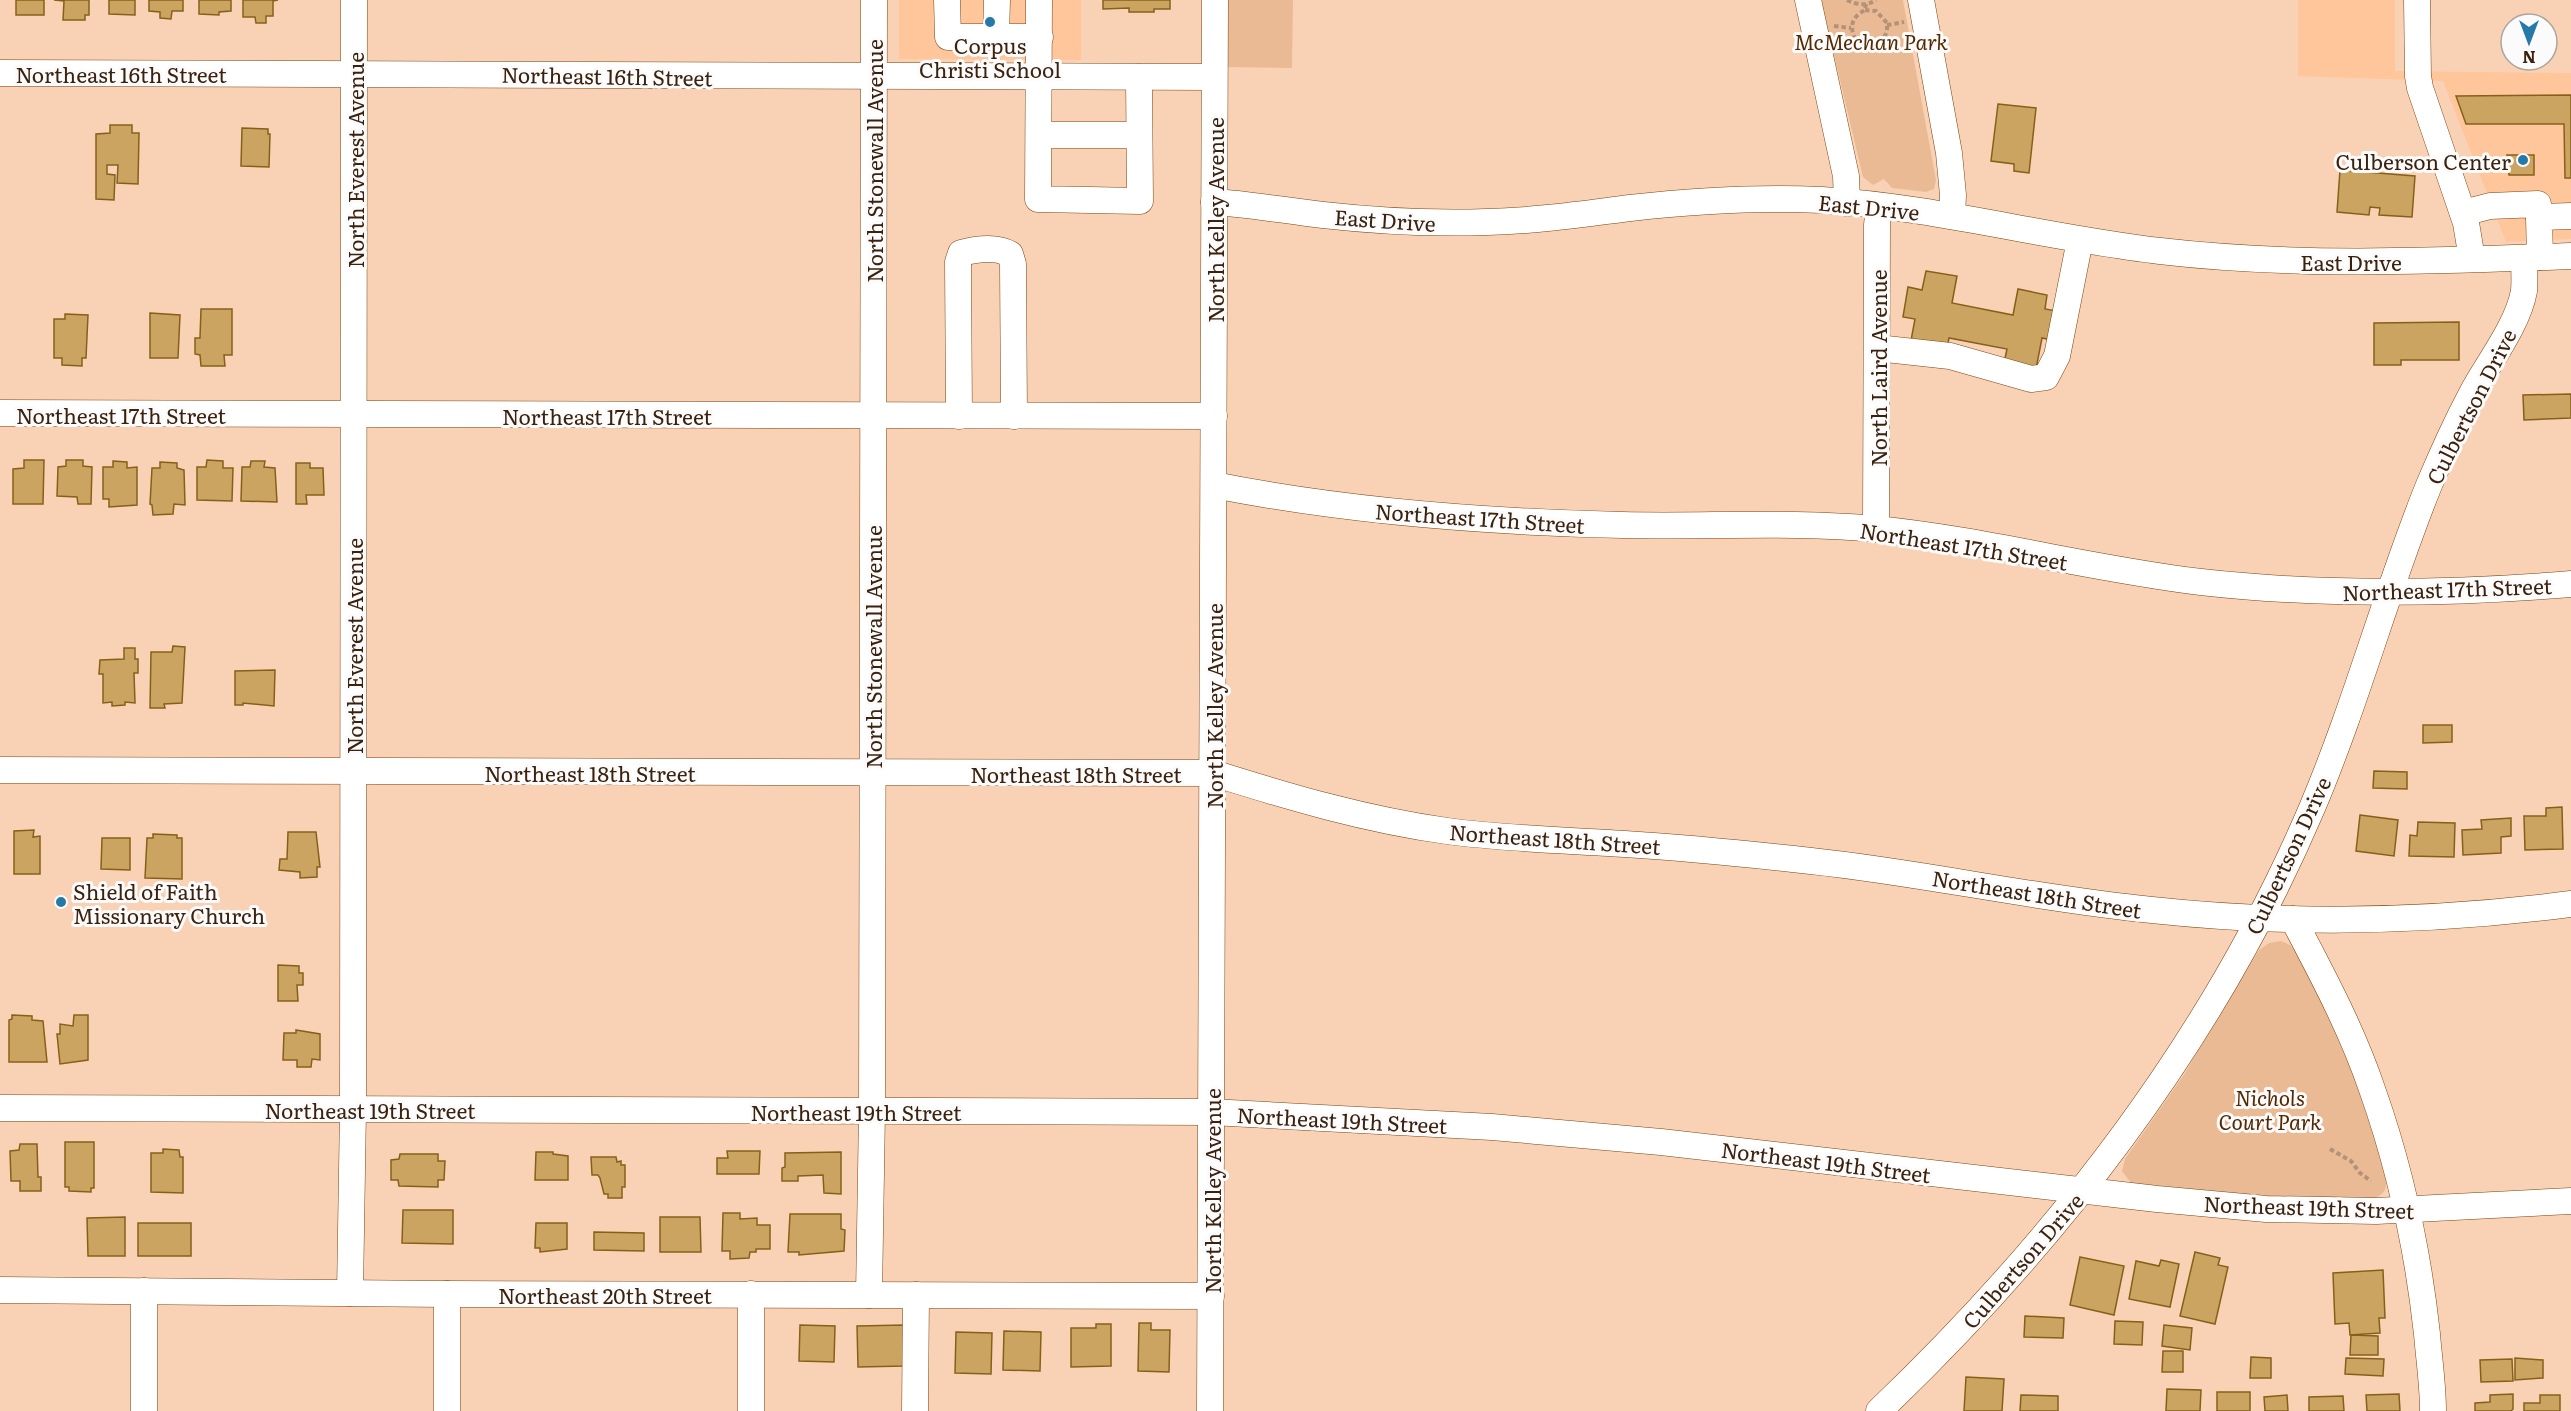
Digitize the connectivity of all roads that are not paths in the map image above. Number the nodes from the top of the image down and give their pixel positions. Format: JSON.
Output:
{"nodes":[{"id":1,"x":354,"y":0,"type":"edge"},
{"id":2,"x":874,"y":0,"type":"edge"},
{"id":3,"x":947,"y":0,"type":"edge"},
{"id":4,"x":997,"y":0,"type":"edge"},
{"id":5,"x":1040,"y":0,"type":"edge"},
{"id":6,"x":1215,"y":0,"type":"edge"},
{"id":7,"x":1808,"y":0,"type":"edge"},
{"id":8,"x":1921,"y":0,"type":"edge"},
{"id":9,"x":2418,"y":0,"type":"edge"},
{"id":10,"x":996,"y":37,"type":"junction"},
{"id":11,"x":1040,"y":37,"type":"junction"},
{"id":12,"x":0,"y":73,"type":"edge"},
{"id":13,"x":353,"y":73,"type":"junction"},
{"id":14,"x":1040,"y":77,"type":"junction"},
{"id":15,"x":1139,"y":77,"type":"junction"},
{"id":16,"x":1214,"y":77,"type":"junction"},
{"id":17,"x":873,"y":78,"type":"junction"},
{"id":18,"x":1039,"y":135,"type":"junction"},
{"id":19,"x":1139,"y":135,"type":"junction"},
{"id":20,"x":1214,"y":202,"type":"junction"},
{"id":21,"x":1847,"y":202,"type":"junction"},
{"id":22,"x":1880,"y":206,"type":"junction"},
{"id":23,"x":2463,"y":213,"type":"junction"},
{"id":24,"x":1952,"y":216,"type":"junction"},
{"id":25,"x":2571,"y":216,"type":"edge"},
{"id":26,"x":2539,"y":217,"type":"junction"},
{"id":27,"x":2080,"y":240,"type":"junction"},
{"id":28,"x":2571,"y":256,"type":"edge"},
{"id":29,"x":2532,"y":258,"type":"junction"},
{"id":30,"x":2472,"y":259,"type":"junction"},
{"id":31,"x":1877,"y":348,"type":"junction"},
{"id":32,"x":0,"y":413,"type":"edge"},
{"id":33,"x":354,"y":414,"type":"junction"},
{"id":34,"x":873,"y":416,"type":"junction"},
{"id":35,"x":959,"y":416,"type":"junction"},
{"id":36,"x":1014,"y":416,"type":"junction"},
{"id":37,"x":1214,"y":416,"type":"junction"},
{"id":38,"x":1214,"y":485,"type":"junction"},
{"id":39,"x":1876,"y":529,"type":"junction"},
{"id":40,"x":2571,"y":584,"type":"edge"},
{"id":41,"x":2390,"y":593,"type":"junction"},
{"id":42,"x":0,"y":770,"type":"edge"},
{"id":43,"x":353,"y":772,"type":"junction"},
{"id":44,"x":872,"y":772,"type":"junction"},
{"id":45,"x":1213,"y":773,"type":"junction"},
{"id":46,"x":2571,"y":904,"type":"edge"},
{"id":47,"x":2259,"y":918,"type":"junction"},
{"id":48,"x":2294,"y":919,"type":"junction"},
{"id":49,"x":0,"y":1108,"type":"edge"},
{"id":50,"x":353,"y":1109,"type":"junction"},
{"id":51,"x":872,"y":1110,"type":"junction"},
{"id":52,"x":1210,"y":1112,"type":"junction"},
{"id":53,"x":2082,"y":1190,"type":"junction"},
{"id":54,"x":2571,"y":1201,"type":"edge"},
{"id":55,"x":2407,"y":1210,"type":"junction"},
{"id":56,"x":0,"y":1290,"type":"edge"},
{"id":57,"x":144,"y":1291,"type":"junction"},
{"id":58,"x":350,"y":1293,"type":"junction"},
{"id":59,"x":447,"y":1294,"type":"junction"},
{"id":60,"x":751,"y":1294,"type":"junction"},
{"id":61,"x":869,"y":1295,"type":"junction"},
{"id":62,"x":916,"y":1295,"type":"junction"},
{"id":63,"x":1210,"y":1296,"type":"junction"},
{"id":64,"x":144,"y":1411,"type":"edge"},
{"id":65,"x":447,"y":1411,"type":"edge"},
{"id":66,"x":751,"y":1411,"type":"edge"},
{"id":67,"x":915,"y":1411,"type":"edge"},
{"id":68,"x":1210,"y":1411,"type":"edge"},
{"id":69,"x":1879,"y":1411,"type":"edge"},
{"id":70,"x":2433,"y":1411,"type":"edge"}],
"edges":[{"from":1,"to":13,"type":"street","name":"North Everest Avenue"},
{"from":2,"to":17,"type":"street","name":"North Stonewall Avenue"},
{"from":3,"to":10,"type":"street"},
{"from":4,"to":10,"type":"street"},
{"from":5,"to":11,"type":"street"},
{"from":6,"to":16,"type":"street","name":"North Kelley Avenue"},
{"from":7,"to":21,"type":"street"},
{"from":8,"to":24,"type":"street"},
{"from":9,"to":23,"type":"street"},
{"from":10,"to":11,"type":"street"},
{"from":11,"to":14,"type":"street"},
{"from":12,"to":13,"type":"street","name":"Northeast 16th Street"},
{"from":13,"to":17,"type":"street","name":"Northeast 16th Street"},
{"from":13,"to":33,"type":"street","name":"North Everest Avenue"},
{"from":14,"to":15,"type":"street","name":"Northeast 16th Street"},
{"from":14,"to":17,"type":"street","name":"Northeast 16th Street"},
{"from":14,"to":18,"type":"street"},
{"from":15,"to":16,"type":"street","name":"Northeast 16th Street"},
{"from":15,"to":19,"type":"street"},
{"from":16,"to":20,"type":"street","name":"North Kelley Avenue"},
{"from":17,"to":34,"type":"street","name":"North Stonewall Avenue"},
{"from":18,"to":19,"type":"street"},
{"from":18,"to":19,"type":"street"},
{"from":20,"to":21,"type":"street","name":"East Drive"},
{"from":20,"to":37,"type":"street","name":"North Kelley Avenue"},
{"from":21,"to":22,"type":"street","name":"East Drive"},
{"from":22,"to":24,"type":"street","name":"East Drive"},
{"from":22,"to":31,"type":"street","name":"North Laird Avenue"},
{"from":23,"to":26,"type":"street"},
{"from":23,"to":30,"type":"street"},
{"from":24,"to":27,"type":"street","name":"East Drive"},
{"from":25,"to":26,"type":"street"},
{"from":26,"to":29,"type":"street","name":"Culbertson Drive"},
{"from":27,"to":30,"type":"street","name":"East Drive"},
{"from":27,"to":31,"type":"street"},
{"from":28,"to":29,"type":"street"},
{"from":29,"to":30,"type":"street","name":"East Drive"},
{"from":29,"to":41,"type":"street","name":"Culbertson Drive"},
{"from":31,"to":39,"type":"street","name":"North Laird Avenue"},
{"from":32,"to":33,"type":"street","name":"Northeast 17th Street"},
{"from":33,"to":34,"type":"street","name":"Northeast 17th Street"},
{"from":33,"to":43,"type":"street","name":"North Everest Avenue"},
{"from":34,"to":35,"type":"street","name":"Northeast 17th Street"},
{"from":34,"to":44,"type":"street","name":"North Stonewall Avenue"},
{"from":35,"to":36,"type":"street","name":"Northeast 17th Street"},
{"from":35,"to":36,"type":"street"},
{"from":36,"to":37,"type":"street","name":"Northeast 17th Street"},
{"from":37,"to":38,"type":"street","name":"North Kelley Avenue"},
{"from":38,"to":39,"type":"street","name":"Northeast 17th Street"},
{"from":38,"to":45,"type":"street","name":"North Kelley Avenue"},
{"from":39,"to":41,"type":"street","name":"Northeast 17th Street"},
{"from":40,"to":41,"type":"street","name":"Northeast 17th Street"},
{"from":41,"to":47,"type":"street","name":"Culbertson Drive"},
{"from":42,"to":43,"type":"street","name":"Northeast 18th Street"},
{"from":43,"to":44,"type":"street","name":"Northeast 18th Street"},
{"from":43,"to":50,"type":"street","name":"North Everest Avenue"},
{"from":44,"to":45,"type":"street","name":"Northeast 18th Street"},
{"from":44,"to":51,"type":"street","name":"North Stonewall Avenue"},
{"from":45,"to":47,"type":"street","name":"Northeast 18th Street"},
{"from":45,"to":52,"type":"street","name":"North Kelley Avenue"},
{"from":46,"to":48,"type":"street","name":"Northeast 18th Street"},
{"from":47,"to":48,"type":"street","name":"Northeast 18th Street"},
{"from":47,"to":53,"type":"street","name":"Culbertson Drive"},
{"from":48,"to":55,"type":"street"},
{"from":49,"to":50,"type":"street","name":"Northeast 19th Street"},
{"from":50,"to":51,"type":"street","name":"Northeast 19th Street"},
{"from":50,"to":58,"type":"street","name":"North Everest Avenue"},
{"from":51,"to":52,"type":"street","name":"Northeast 19th Street"},
{"from":51,"to":61,"type":"street","name":"North Stonewall Avenue"},
{"from":52,"to":53,"type":"street","name":"Northeast 19th Street"},
{"from":52,"to":63,"type":"street","name":"North Kelley Avenue"},
{"from":53,"to":55,"type":"street","name":"Northeast 19th Street"},
{"from":53,"to":69,"type":"street","name":"Culbertson Drive"},
{"from":54,"to":55,"type":"street","name":"Northeast 19th Street"},
{"from":55,"to":70,"type":"street"},
{"from":56,"to":57,"type":"street","name":"Northeast 20th Street"},
{"from":57,"to":58,"type":"street","name":"Northeast 20th Street"},
{"from":57,"to":64,"type":"street"},
{"from":58,"to":59,"type":"street","name":"Northeast 20th Street"},
{"from":59,"to":60,"type":"street","name":"Northeast 20th Street"},
{"from":59,"to":65,"type":"street"},
{"from":60,"to":61,"type":"street","name":"Northeast 20th Street"},
{"from":60,"to":66,"type":"street"},
{"from":61,"to":62,"type":"street","name":"Northeast 20th Street"},
{"from":62,"to":63,"type":"street","name":"Northeast 20th Street"},
{"from":62,"to":67,"type":"street"},
{"from":63,"to":68,"type":"street","name":"North Kelley Avenue"}]}
